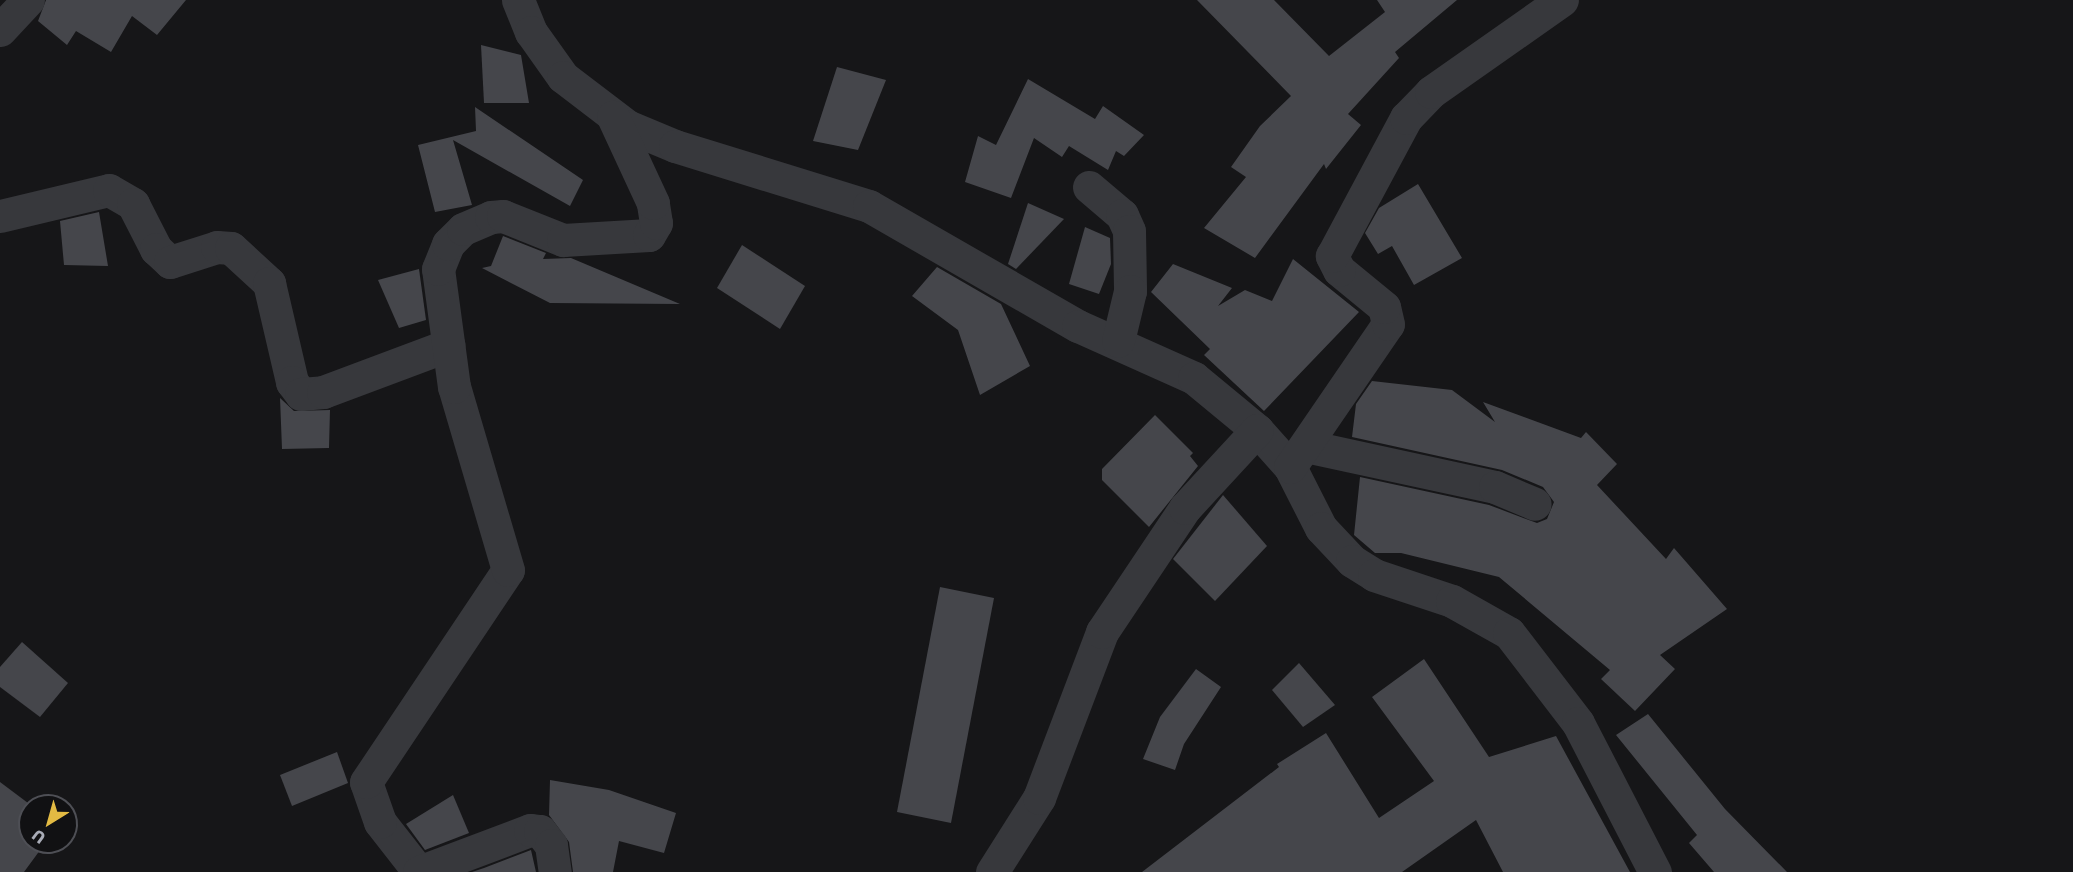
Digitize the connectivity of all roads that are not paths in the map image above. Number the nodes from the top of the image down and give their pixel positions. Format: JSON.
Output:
{"nodes":[{"id":1,"x":28,"y":0,"type":"edge"},
{"id":2,"x":518,"y":0,"type":"edge"},
{"id":3,"x":1562,"y":0,"type":"edge"},
{"id":4,"x":0,"y":30,"type":"edge"},
{"id":5,"x":613,"y":117,"type":"junction"},
{"id":6,"x":1089,"y":187,"type":"dead end"},
{"id":7,"x":0,"y":216,"type":"edge"},
{"id":8,"x":1118,"y":341,"type":"junction"},
{"id":9,"x":449,"y":345,"type":"junction"},
{"id":10,"x":1257,"y":430,"type":"junction"},
{"id":11,"x":1298,"y":457,"type":"junction"},
{"id":12,"x":1535,"y":504,"type":"dead end"},
{"id":13,"x":419,"y":872,"type":"edge"},
{"id":14,"x":555,"y":872,"type":"edge"},
{"id":15,"x":993,"y":872,"type":"edge"},
{"id":16,"x":1655,"y":872,"type":"edge"}],
"edges":[{"from":1,"to":4,"type":"street"},
{"from":2,"to":5,"type":"street"},
{"from":3,"to":11,"type":"street"},
{"from":5,"to":8,"type":"street"},
{"from":5,"to":9,"type":"street"},
{"from":6,"to":8,"type":"street"},
{"from":7,"to":9,"type":"street"},
{"from":8,"to":10,"type":"street"},
{"from":9,"to":13,"type":"street"},
{"from":10,"to":11,"type":"street"},
{"from":10,"to":15,"type":"street"},
{"from":11,"to":12,"type":"street"},
{"from":11,"to":16,"type":"street"},
{"from":13,"to":14,"type":"street"}]}
